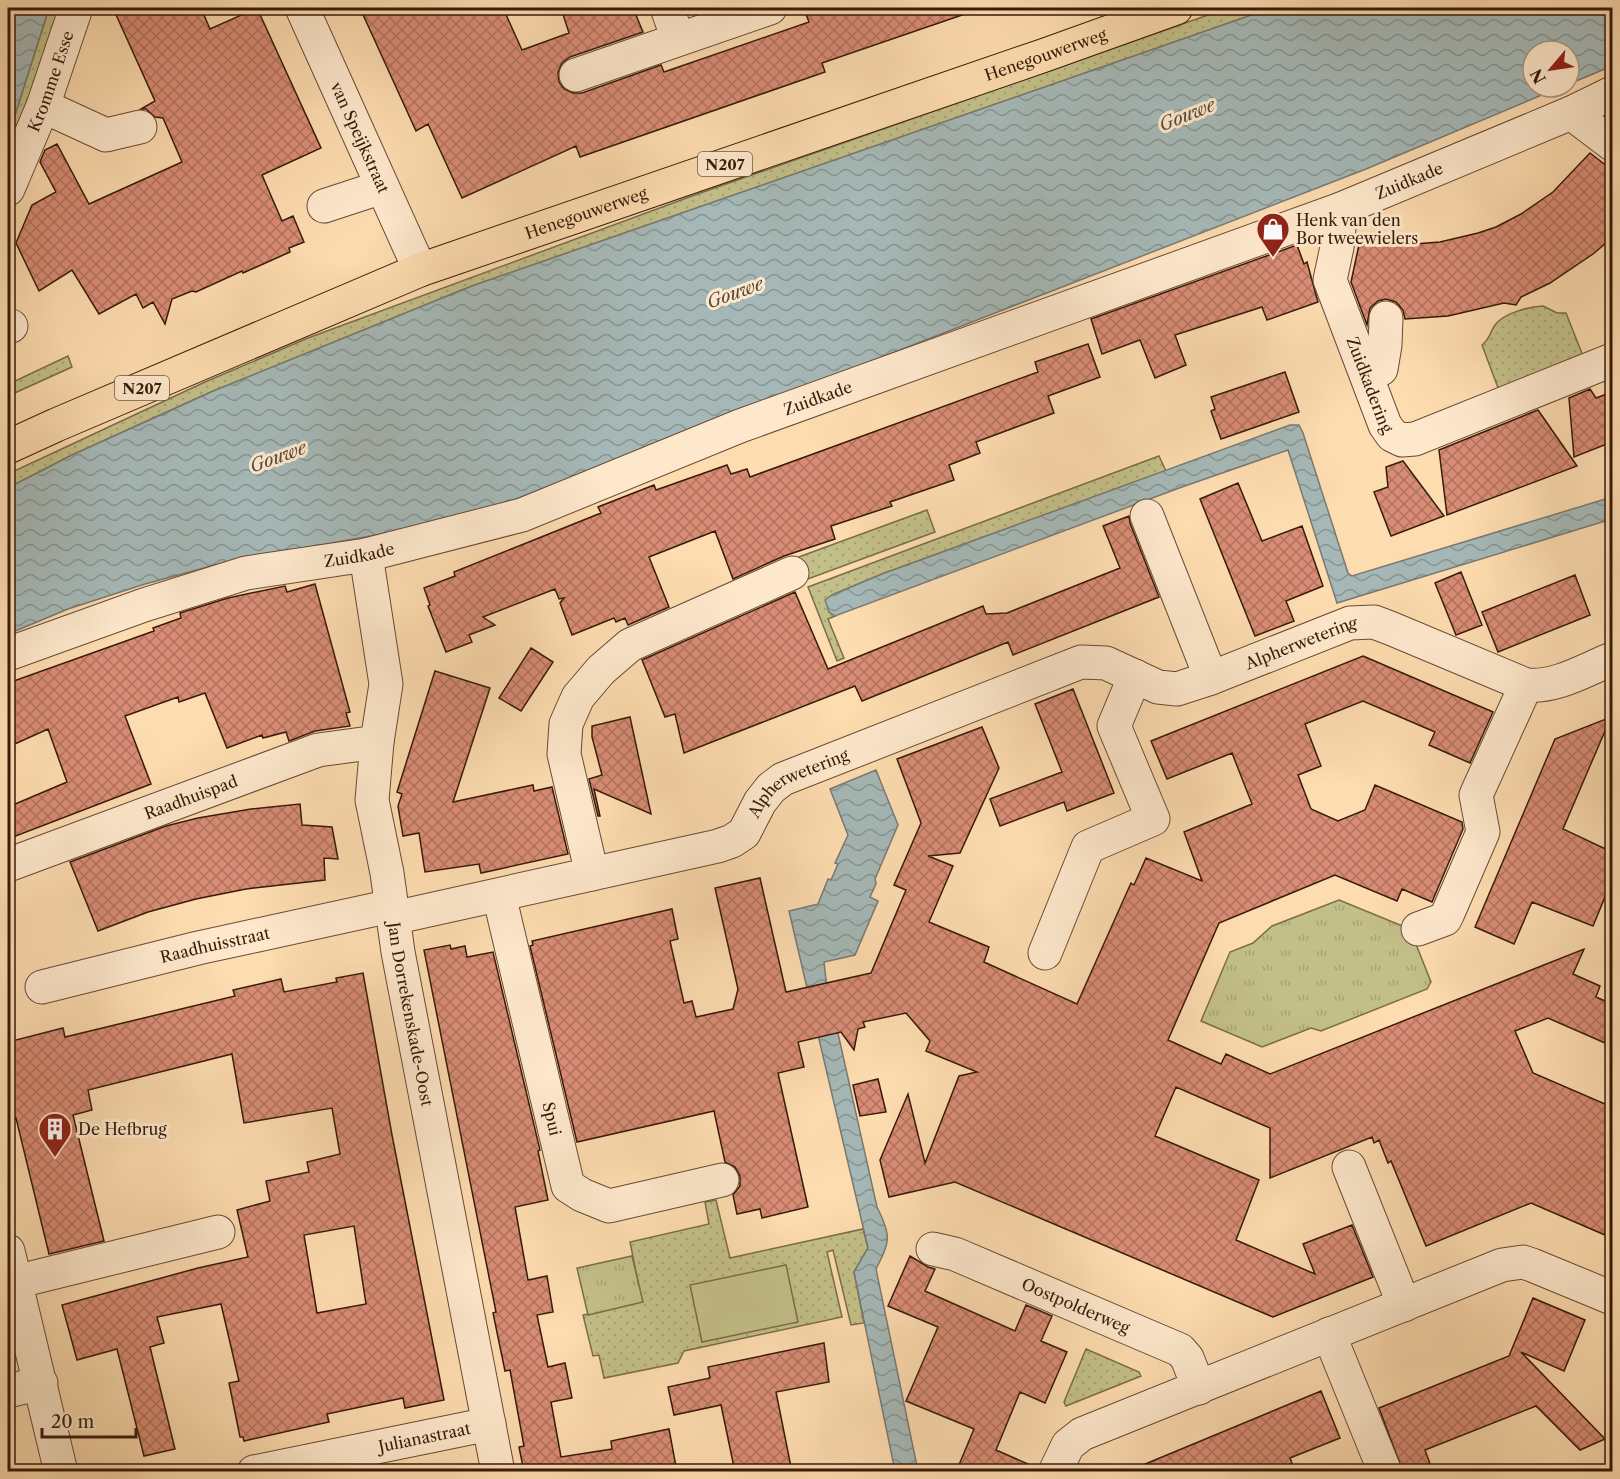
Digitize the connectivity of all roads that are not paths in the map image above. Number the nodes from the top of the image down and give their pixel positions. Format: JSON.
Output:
{"nodes":[{"id":1,"x":76,"y":8,"type":"edge"},
{"id":2,"x":302,"y":8,"type":"edge"},
{"id":3,"x":667,"y":8,"type":"edge"},
{"id":4,"x":770,"y":8,"type":"edge"},
{"id":5,"x":1176,"y":8,"type":"edge"},
{"id":6,"x":678,"y":39,"type":"junction"},
{"id":7,"x":576,"y":75,"type":"dead end"},
{"id":8,"x":1612,"y":93,"type":"edge"},
{"id":9,"x":43,"y":106,"type":"junction"},
{"id":10,"x":1571,"y":113,"type":"junction"},
{"id":11,"x":140,"y":127,"type":"dead end"},
{"id":12,"x":1612,"y":144,"type":"edge"},
{"id":13,"x":382,"y":187,"type":"junction"},
{"id":14,"x":8,"y":189,"type":"edge"},
{"id":15,"x":324,"y":206,"type":"dead end"},
{"id":16,"x":1341,"y":209,"type":"junction"},
{"id":17,"x":420,"y":270,"type":"junction"},
{"id":18,"x":1386,"y":318,"type":"dead end"},
{"id":19,"x":1612,"y":360,"type":"edge"},
{"id":20,"x":1380,"y":369,"type":"dead end"},
{"id":21,"x":8,"y":447,"type":"edge"},
{"id":22,"x":1147,"y":516,"type":"dead end"},
{"id":23,"x":366,"y":555,"type":"junction"},
{"id":24,"x":792,"y":573,"type":"dead end"},
{"id":25,"x":8,"y":654,"type":"edge"},
{"id":26,"x":1612,"y":659,"type":"edge"},
{"id":27,"x":1135,"y":676,"type":"junction"},
{"id":28,"x":1211,"y":678,"type":"junction"},
{"id":29,"x":1526,"y":686,"type":"junction"},
{"id":30,"x":377,"y":742,"type":"junction"},
{"id":31,"x":8,"y":865,"type":"edge"},
{"id":32,"x":591,"y":874,"type":"junction"},
{"id":33,"x":499,"y":895,"type":"junction"},
{"id":34,"x":392,"y":912,"type":"junction"},
{"id":35,"x":1418,"y":929,"type":"dead end"},
{"id":36,"x":1045,"y":953,"type":"dead end"},
{"id":37,"x":42,"y":987,"type":"dead end"},
{"id":38,"x":1349,"y":1167,"type":"dead end"},
{"id":39,"x":722,"y":1180,"type":"dead end"},
{"id":40,"x":218,"y":1232,"type":"dead end"},
{"id":41,"x":933,"y":1249,"type":"dead end"},
{"id":42,"x":11,"y":1267,"type":"edge"},
{"id":43,"x":1612,"y":1298,"type":"edge"},
{"id":44,"x":1404,"y":1305,"type":"junction"},
{"id":45,"x":1329,"y":1334,"type":"junction"},
{"id":46,"x":41,"y":1383,"type":"junction"},
{"id":47,"x":1199,"y":1388,"type":"junction"},
{"id":48,"x":8,"y":1391,"type":"edge"},
{"id":49,"x":489,"y":1424,"type":"junction"},
{"id":50,"x":62,"y":1472,"type":"edge"},
{"id":51,"x":254,"y":1472,"type":"edge"},
{"id":52,"x":498,"y":1472,"type":"edge"},
{"id":53,"x":1055,"y":1472,"type":"edge"},
{"id":54,"x":1385,"y":1472,"type":"edge"}],
"edges":[{"from":1,"to":9,"type":"street","name":"Kromme Esse"},
{"from":2,"to":13,"type":"street","name":"van Speijkstraat"},
{"from":3,"to":6,"type":"street"},
{"from":4,"to":6,"type":"street"},
{"from":5,"to":17,"type":"main road","name":"Henegouwerweg","number":"N207"},
{"from":6,"to":7,"type":"street"},
{"from":8,"to":10,"type":"street","name":"Zuidkade"},
{"from":9,"to":11,"type":"street"},
{"from":9,"to":14,"type":"street","name":"Kromme Esse"},
{"from":10,"to":12,"type":"street"},
{"from":10,"to":16,"type":"street","name":"Zuidkade"},
{"from":13,"to":15,"type":"street"},
{"from":13,"to":17,"type":"street","name":"van Speijkstraat"},
{"from":16,"to":19,"type":"street","name":"Zuidkadering"},
{"from":16,"to":23,"type":"street","name":"Zuidkade"},
{"from":17,"to":21,"type":"main road","name":"Henegouwerweg","number":"N207"},
{"from":18,"to":20,"type":"street"},
{"from":22,"to":28,"type":"street"},
{"from":23,"to":25,"type":"street","name":"Zuidkade"},
{"from":23,"to":30,"type":"street","name":"Jan Dorrekenskade-Oost"},
{"from":24,"to":32,"type":"street"},
{"from":26,"to":29,"type":"street"},
{"from":27,"to":28,"type":"street","name":"Alpherwetering"},
{"from":27,"to":32,"type":"street","name":"Alpherwetering"},
{"from":27,"to":36,"type":"street"},
{"from":28,"to":29,"type":"street","name":"Alpherwetering"},
{"from":29,"to":35,"type":"street"},
{"from":30,"to":31,"type":"street","name":"Raadhuispad"},
{"from":30,"to":34,"type":"street","name":"Jan Dorrekenskade-Oost"},
{"from":32,"to":33,"type":"street","name":"Alpherwetering"},
{"from":33,"to":34,"type":"street","name":"Alpherwetering"},
{"from":33,"to":39,"type":"street","name":"Spui"},
{"from":34,"to":37,"type":"street","name":"Raadhuisstraat"},
{"from":34,"to":49,"type":"street","name":"Jan Dorrekenskade-Oost"},
{"from":38,"to":44,"type":"street"},
{"from":40,"to":42,"type":"street"},
{"from":41,"to":47,"type":"street","name":"Oostpolderweg"},
{"from":42,"to":46,"type":"street"},
{"from":43,"to":44,"type":"street"},
{"from":44,"to":45,"type":"street"},
{"from":45,"to":47,"type":"street"},
{"from":45,"to":54,"type":"street"},
{"from":46,"to":48,"type":"street"},
{"from":46,"to":50,"type":"street"},
{"from":47,"to":53,"type":"street"},
{"from":49,"to":51,"type":"street","name":"Julianastraat"},
{"from":49,"to":52,"type":"street","name":"Jan Dorrekenskade-Oost"}]}
